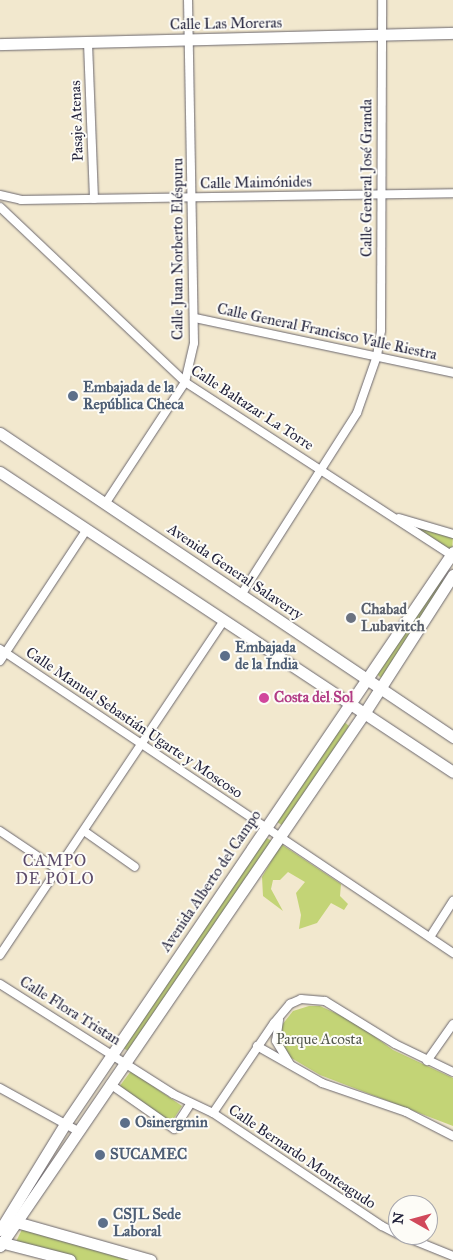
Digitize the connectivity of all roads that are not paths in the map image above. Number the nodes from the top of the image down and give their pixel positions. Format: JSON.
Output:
{"nodes":[{"id":1,"x":188,"y":0,"type":"edge"},
{"id":2,"x":382,"y":0,"type":"edge"},
{"id":3,"x":453,"y":33,"type":"edge"},
{"id":4,"x":382,"y":36,"type":"junction"},
{"id":5,"x":188,"y":40,"type":"junction"},
{"id":6,"x":88,"y":43,"type":"junction"},
{"id":7,"x":0,"y":44,"type":"edge"},
{"id":8,"x":380,"y":194,"type":"junction"},
{"id":9,"x":453,"y":194,"type":"edge"},
{"id":10,"x":0,"y":195,"type":"edge"},
{"id":11,"x":192,"y":198,"type":"junction"},
{"id":12,"x":94,"y":199,"type":"junction"},
{"id":13,"x":0,"y":207,"type":"edge"},
{"id":14,"x":195,"y":318,"type":"junction"},
{"id":15,"x":377,"y":356,"type":"junction"},
{"id":16,"x":453,"y":373,"type":"edge"},
{"id":17,"x":185,"y":382,"type":"junction"},
{"id":18,"x":0,"y":433,"type":"edge"},
{"id":19,"x":320,"y":469,"type":"junction"},
{"id":20,"x":0,"y":472,"type":"edge"},
{"id":21,"x":105,"y":504,"type":"junction"},
{"id":22,"x":390,"y":515,"type":"junction"},
{"id":23,"x":87,"y":529,"type":"junction"},
{"id":24,"x":453,"y":534,"type":"edge"},
{"id":25,"x":452,"y":554,"type":"edge"},
{"id":26,"x":453,"y":575,"type":"edge"},
{"id":27,"x":241,"y":594,"type":"junction"},
{"id":28,"x":224,"y":620,"type":"junction"},
{"id":29,"x":3,"y":651,"type":"edge"},
{"id":30,"x":0,"y":661,"type":"edge"},
{"id":31,"x":365,"y":678,"type":"junction"},
{"id":32,"x":380,"y":688,"type":"junction"},
{"id":33,"x":349,"y":702,"type":"junction"},
{"id":34,"x":365,"y":712,"type":"junction"},
{"id":35,"x":453,"y":737,"type":"edge"},
{"id":36,"x":141,"y":744,"type":"junction"},
{"id":37,"x":453,"y":772,"type":"edge"},
{"id":38,"x":265,"y":827,"type":"junction"},
{"id":39,"x":0,"y":831,"type":"edge"},
{"id":40,"x":84,"y":831,"type":"junction"},
{"id":41,"x":279,"y":837,"type":"junction"},
{"id":42,"x":135,"y":867,"type":"dead end"},
{"id":43,"x":58,"y":870,"type":"junction"},
{"id":44,"x":453,"y":902,"type":"edge"},
{"id":45,"x":430,"y":937,"type":"junction"},
{"id":46,"x":453,"y":953,"type":"edge"},
{"id":47,"x":0,"y":955,"type":"edge"},
{"id":48,"x":0,"y":984,"type":"edge"},
{"id":49,"x":287,"y":1007,"type":"junction"},
{"id":50,"x":453,"y":1024,"type":"edge"},
{"id":51,"x":257,"y":1046,"type":"junction"},
{"id":52,"x":113,"y":1054,"type":"junction"},
{"id":53,"x":427,"y":1060,"type":"junction"},
{"id":54,"x":126,"y":1061,"type":"junction"},
{"id":55,"x":298,"y":1072,"type":"junction"},
{"id":56,"x":453,"y":1072,"type":"edge"},
{"id":57,"x":110,"y":1084,"type":"junction"},
{"id":58,"x":0,"y":1088,"type":"edge"},
{"id":59,"x":190,"y":1104,"type":"junction"},
{"id":60,"x":213,"y":1113,"type":"junction"},
{"id":61,"x":65,"y":1124,"type":"junction"},
{"id":62,"x":78,"y":1131,"type":"junction"},
{"id":63,"x":453,"y":1136,"type":"edge"},
{"id":64,"x":7,"y":1220,"type":"edge"},
{"id":65,"x":388,"y":1229,"type":"edge"},
{"id":66,"x":0,"y":1230,"type":"edge"},
{"id":67,"x":1,"y":1244,"type":"edge"},
{"id":68,"x":424,"y":1245,"type":"edge"},
{"id":69,"x":138,"y":1258,"type":"edge"},
{"id":70,"x":453,"y":1258,"type":"edge"},
{"id":71,"x":70,"y":1260,"type":"edge"},
{"id":72,"x":150,"y":1260,"type":"edge"}],
"edges":[{"from":1,"to":5,"type":"street","name":"Calle Juan Norberto Eléspuru"},
{"from":2,"to":4,"type":"street","name":"Calle General José Granda"},
{"from":3,"to":4,"type":"main road","name":"Calle Las Moreras"},
{"from":4,"to":5,"type":"main road","name":"Calle Las Moreras"},
{"from":4,"to":8,"type":"street","name":"Calle General José Granda"},
{"from":5,"to":6,"type":"main road","name":"Calle Las Moreras"},
{"from":5,"to":11,"type":"street","name":"Calle Juan Norberto Eléspuru"},
{"from":6,"to":7,"type":"main road","name":"Calle Las Moreras"},
{"from":6,"to":12,"type":"street","name":"Pasaje Atenas"},
{"from":8,"to":9,"type":"street","name":"Calle Maimónides"},
{"from":8,"to":11,"type":"street","name":"Calle Maimónides"},
{"from":8,"to":15,"type":"street","name":"Calle General José Granda"},
{"from":10,"to":12,"type":"street","name":"Calle Maimónides"},
{"from":11,"to":12,"type":"street","name":"Calle Maimónides"},
{"from":11,"to":14,"type":"street","name":"Calle Juan Norberto Eléspuru"},
{"from":13,"to":17,"type":"street","name":"Calle Baltazar La Torre"},
{"from":14,"to":15,"type":"street","name":"Calle General Francisco Valle Riestra"},
{"from":14,"to":17,"type":"street","name":"Calle Juan Norberto Eléspuru"},
{"from":15,"to":16,"type":"street","name":"Calle General Francisco Valle Riestra"},
{"from":15,"to":19,"type":"street","name":"Calle General José Granda"},
{"from":17,"to":19,"type":"street","name":"Calle Baltazar La Torre"},
{"from":17,"to":21,"type":"street","name":"Calle Juan Norberto Eléspuru"},
{"from":18,"to":21,"type":"main road","name":"Avenida General Salaverry"},
{"from":19,"to":22,"type":"street","name":"Calle Baltazar La Torre"},
{"from":19,"to":27,"type":"street","name":"Calle General José Granda"},
{"from":20,"to":23,"type":"main road"},
{"from":21,"to":27,"type":"main road","name":"Avenida General Salaverry"},
{"from":22,"to":24,"type":"street","name":"Calle Baltazar La Torre"},
{"from":22,"to":25,"type":"street","name":"Calle Baltazar La Torre"},
{"from":23,"to":28,"type":"main road"},
{"from":23,"to":29,"type":"street"},
{"from":25,"to":31,"type":"main road","name":"Avenida Alberto del Campo"},
{"from":26,"to":32,"type":"main road","name":"Avenida Alberto del Campo"},
{"from":27,"to":31,"type":"main road","name":"Avenida General Salaverry"},
{"from":28,"to":33,"type":"main road"},
{"from":28,"to":36,"type":"street"},
{"from":29,"to":30,"type":"street"},
{"from":29,"to":36,"type":"street","name":"Calle Manuel Sebastián Ugarte y Moscoso"},
{"from":31,"to":32,"type":"main road","name":"Avenida General Salaverry"},
{"from":31,"to":33,"type":"main road","name":"Avenida Alberto del Campo"},
{"from":32,"to":34,"type":"main road","name":"Avenida Alberto del Campo"},
{"from":32,"to":35,"type":"main road","name":"Avenida General Salaverry"},
{"from":33,"to":34,"type":"main road"},
{"from":33,"to":38,"type":"main road","name":"Avenida Alberto del Campo"},
{"from":34,"to":37,"type":"main road"},
{"from":34,"to":41,"type":"main road","name":"Avenida Alberto del Campo"},
{"from":36,"to":38,"type":"street","name":"Calle Manuel Sebastián Ugarte y Moscoso"},
{"from":36,"to":40,"type":"street"},
{"from":38,"to":41,"type":"street","name":"Calle Manuel Sebastián Ugarte y Moscoso"},
{"from":38,"to":52,"type":"main road","name":"Avenida Alberto del Campo"},
{"from":39,"to":43,"type":"street"},
{"from":40,"to":42,"type":"street"},
{"from":40,"to":43,"type":"street"},
{"from":41,"to":45,"type":"street","name":"Calle Manuel Sebastián Ugarte y Moscoso"},
{"from":41,"to":54,"type":"main road","name":"Avenida Alberto del Campo"},
{"from":43,"to":47,"type":"street"},
{"from":44,"to":45,"type":"street"},
{"from":45,"to":46,"type":"street","name":"Calle Manuel Sebastián Ugarte y Moscoso"},
{"from":48,"to":52,"type":"street","name":"Calle Flora Tristan"},
{"from":49,"to":51,"type":"street"},
{"from":49,"to":53,"type":"street"},
{"from":49,"to":55,"type":"street"},
{"from":50,"to":53,"type":"street"},
{"from":51,"to":55,"type":"street"},
{"from":51,"to":60,"type":"street"},
{"from":52,"to":54,"type":"street","name":"Calle Flora Tristan"},
{"from":52,"to":61,"type":"main road","name":"Avenida Alberto del Campo"},
{"from":53,"to":56,"type":"street"},
{"from":54,"to":57,"type":"main road","name":"Avenida Alberto del Campo"},
{"from":54,"to":59,"type":"street","name":"Calle Bernardo Monteagudo"},
{"from":55,"to":63,"type":"street"},
{"from":57,"to":59,"type":"street"},
{"from":57,"to":62,"type":"main road","name":"Avenida Alberto del Campo"},
{"from":58,"to":61,"type":"street"},
{"from":59,"to":60,"type":"street","name":"Calle Bernardo Monteagudo"},
{"from":60,"to":65,"type":"street","name":"Calle Bernardo Monteagudo"},
{"from":61,"to":62,"type":"street"},
{"from":61,"to":64,"type":"main road","name":"Avenida Alberto del Campo"},
{"from":62,"to":64,"type":"main road","name":"Avenida Alberto del Campo"},
{"from":64,"to":66,"type":"main road","name":"Avenida Alberto del Campo"},
{"from":64,"to":67,"type":"main road","name":"Avenida Alberto del Campo"},
{"from":64,"to":69,"type":"main road"},
{"from":67,"to":71,"type":"main road"},
{"from":68,"to":70,"type":"street","name":"Calle Bernardo Monteagudo"},
{"from":69,"to":72,"type":"main road"}]}
